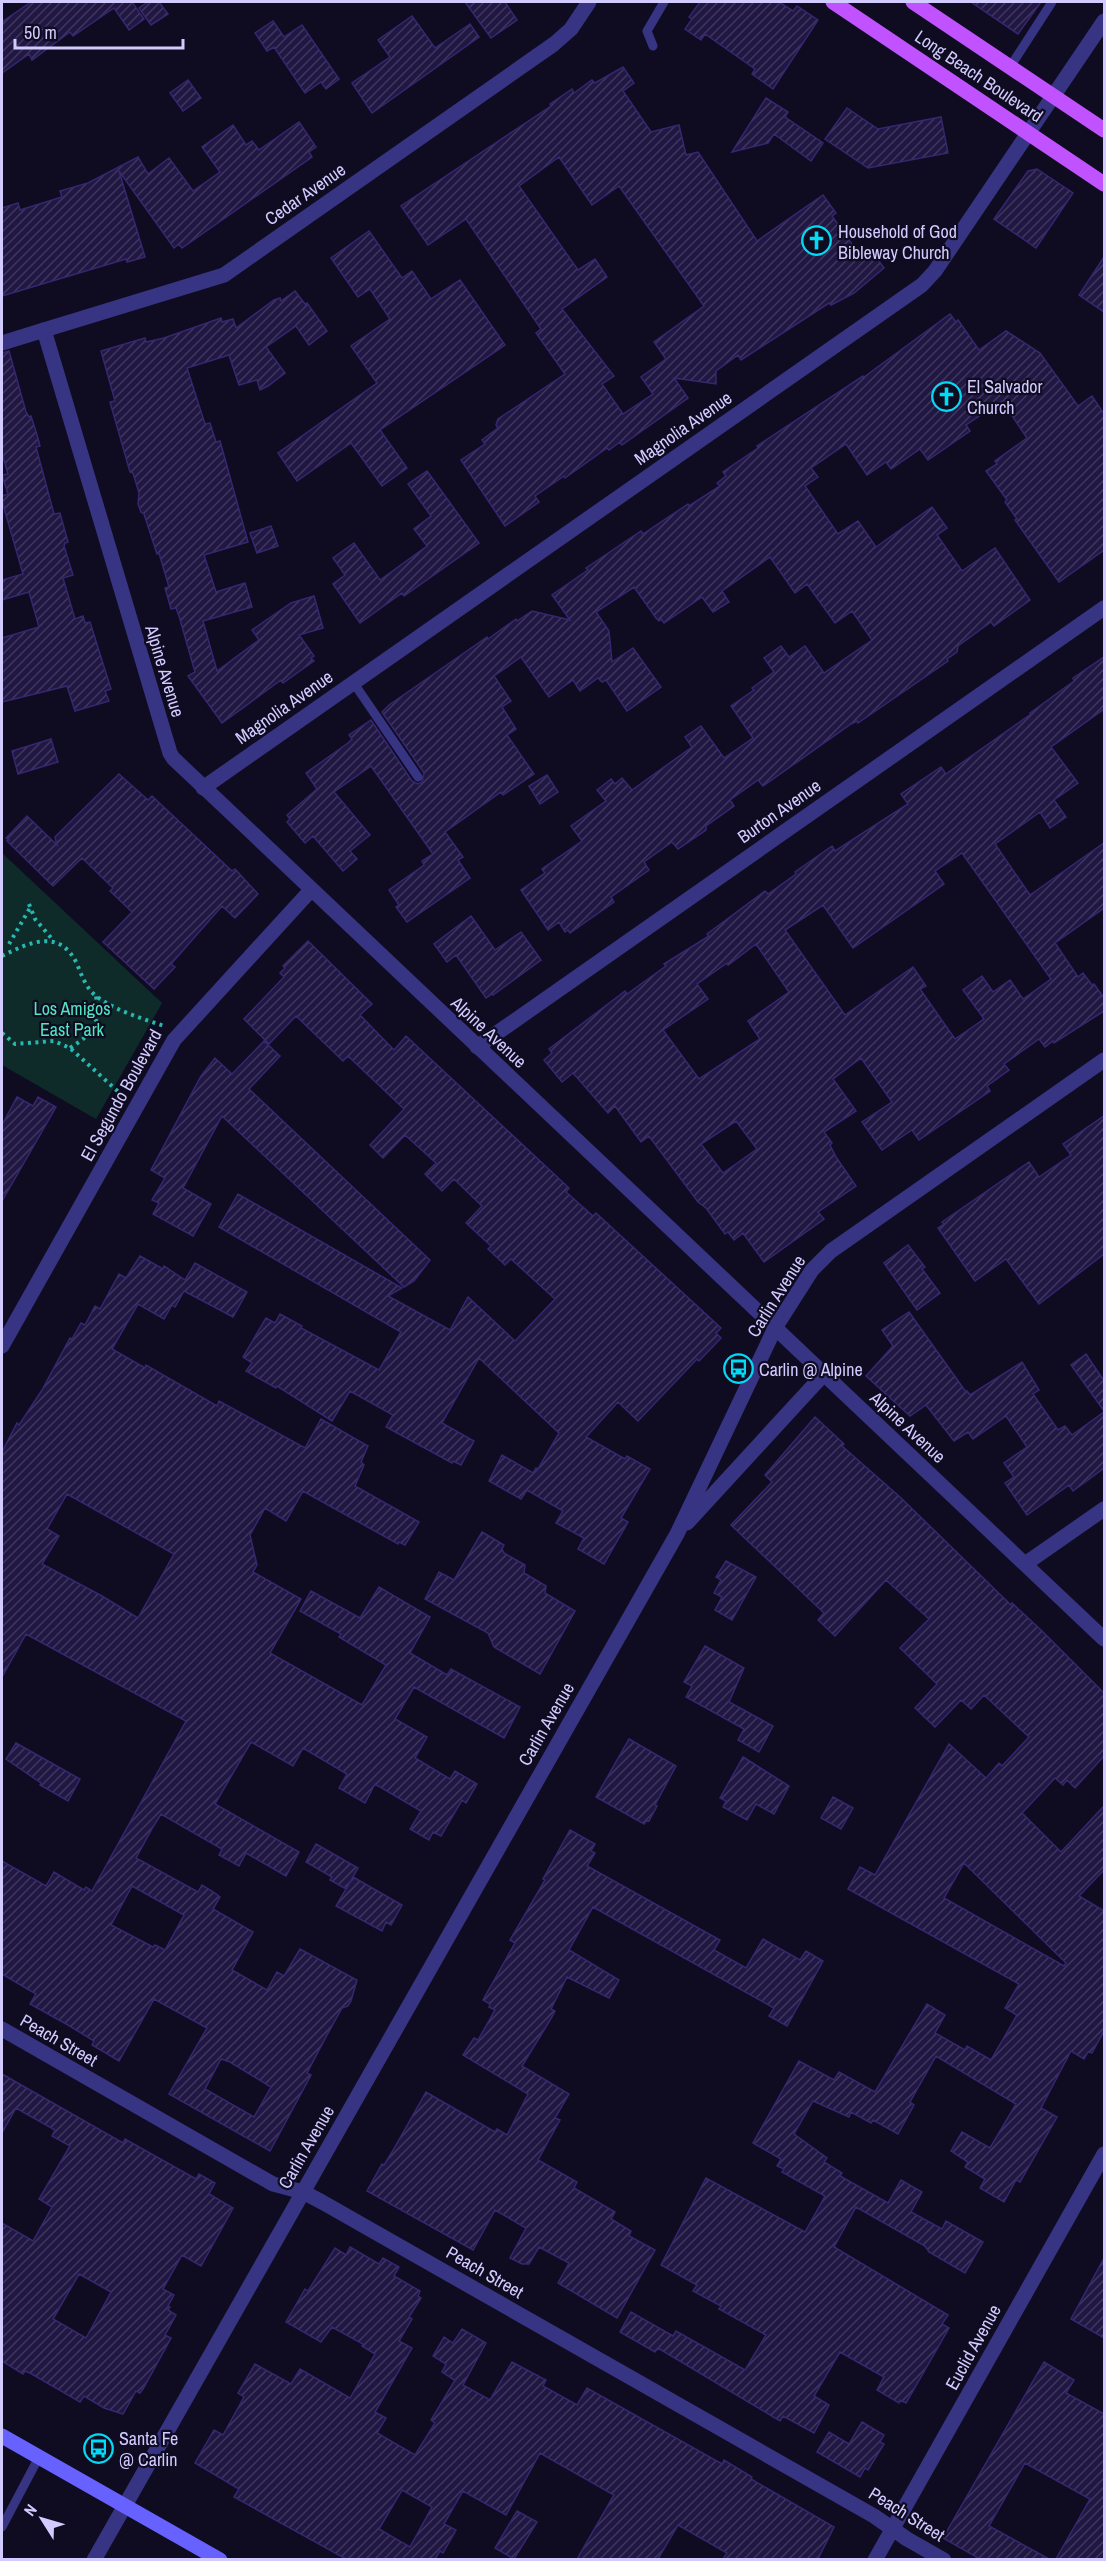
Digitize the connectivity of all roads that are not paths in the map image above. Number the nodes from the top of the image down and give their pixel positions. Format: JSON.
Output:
{"nodes":[{"id":1,"x":589,"y":2,"type":"edge"},
{"id":2,"x":664,"y":2,"type":"edge"},
{"id":3,"x":833,"y":2,"type":"edge"},
{"id":4,"x":913,"y":2,"type":"edge"},
{"id":5,"x":1052,"y":2,"type":"edge"},
{"id":6,"x":1104,"y":21,"type":"edge"},
{"id":7,"x":653,"y":46,"type":"dead end"},
{"id":8,"x":1010,"y":67,"type":"junction"},
{"id":9,"x":1054,"y":96,"type":"junction"},
{"id":10,"x":1104,"y":130,"type":"edge"},
{"id":11,"x":1028,"y":133,"type":"junction"},
{"id":12,"x":1104,"y":184,"type":"edge"},
{"id":13,"x":44,"y":330,"type":"junction"},
{"id":14,"x":2,"y":343,"type":"edge"},
{"id":15,"x":1104,"y":608,"type":"edge"},
{"id":16,"x":353,"y":682,"type":"junction"},
{"id":17,"x":418,"y":777,"type":"dead end"},
{"id":18,"x":203,"y":788,"type":"junction"},
{"id":19,"x":311,"y":890,"type":"junction"},
{"id":20,"x":477,"y":1047,"type":"junction"},
{"id":21,"x":1104,"y":1060,"type":"edge"},
{"id":22,"x":775,"y":1328,"type":"junction"},
{"id":23,"x":2,"y":1346,"type":"edge"},
{"id":24,"x":824,"y":1374,"type":"junction"},
{"id":25,"x":1104,"y":1509,"type":"edge"},
{"id":26,"x":677,"y":1534,"type":"junction"},
{"id":27,"x":1025,"y":1564,"type":"junction"},
{"id":28,"x":1104,"y":1639,"type":"edge"},
{"id":29,"x":2,"y":2029,"type":"edge"},
{"id":30,"x":1104,"y":2154,"type":"edge"},
{"id":31,"x":303,"y":2192,"type":"junction"},
{"id":32,"x":2,"y":2436,"type":"edge"},
{"id":33,"x":39,"y":2457,"type":"junction"},
{"id":34,"x":124,"y":2506,"type":"junction"},
{"id":35,"x":2,"y":2527,"type":"edge"},
{"id":36,"x":892,"y":2528,"type":"junction"},
{"id":37,"x":94,"y":2559,"type":"edge"},
{"id":38,"x":220,"y":2559,"type":"edge"},
{"id":39,"x":875,"y":2559,"type":"edge"},
{"id":40,"x":944,"y":2559,"type":"edge"}],
"edges":[{"from":1,"to":13,"type":"street","name":"Cedar Avenue"},
{"from":2,"to":7,"type":"lane"},
{"from":3,"to":11,"type":"main road","name":"Long Beach Boulevard"},
{"from":4,"to":8,"type":"main road","name":"Long Beach Boulevard"},
{"from":5,"to":8,"type":"lane"},
{"from":6,"to":9,"type":"street","name":"Magnolia Avenue"},
{"from":8,"to":9,"type":"main road","name":"Long Beach Boulevard"},
{"from":9,"to":10,"type":"main road","name":"Long Beach Boulevard"},
{"from":9,"to":11,"type":"street","name":"Magnolia Avenue"},
{"from":11,"to":12,"type":"main road","name":"Long Beach Boulevard"},
{"from":11,"to":16,"type":"street","name":"Magnolia Avenue"},
{"from":13,"to":14,"type":"street","name":"Cedar Avenue"},
{"from":13,"to":18,"type":"street","name":"Alpine Avenue"},
{"from":15,"to":20,"type":"street","name":"Burton Avenue"},
{"from":16,"to":17,"type":"lane"},
{"from":16,"to":18,"type":"street","name":"Magnolia Avenue"},
{"from":18,"to":19,"type":"street","name":"Alpine Avenue"},
{"from":19,"to":20,"type":"street","name":"Alpine Avenue"},
{"from":19,"to":23,"type":"street","name":"El Segundo Boulevard"},
{"from":20,"to":22,"type":"street","name":"Alpine Avenue"},
{"from":21,"to":22,"type":"street","name":"Carlin Avenue"},
{"from":22,"to":24,"type":"street","name":"Alpine Avenue"},
{"from":22,"to":26,"type":"street","name":"Carlin Avenue"},
{"from":24,"to":26,"type":"street"},
{"from":24,"to":27,"type":"street","name":"Alpine Avenue"},
{"from":25,"to":27,"type":"street"},
{"from":26,"to":31,"type":"street","name":"Carlin Avenue"},
{"from":27,"to":28,"type":"street","name":"Alpine Avenue"},
{"from":29,"to":31,"type":"street","name":"Peach Street"},
{"from":30,"to":36,"type":"street","name":"Euclid Avenue"},
{"from":31,"to":34,"type":"street","name":"Carlin Avenue"},
{"from":31,"to":36,"type":"street","name":"Peach Street"},
{"from":32,"to":33,"type":"main road"},
{"from":33,"to":34,"type":"main road"},
{"from":33,"to":35,"type":"lane"},
{"from":34,"to":37,"type":"street","name":"Carlin Avenue"},
{"from":34,"to":38,"type":"main road"},
{"from":36,"to":39,"type":"street","name":"Euclid Avenue"},
{"from":36,"to":40,"type":"street","name":"Peach Street"}]}
